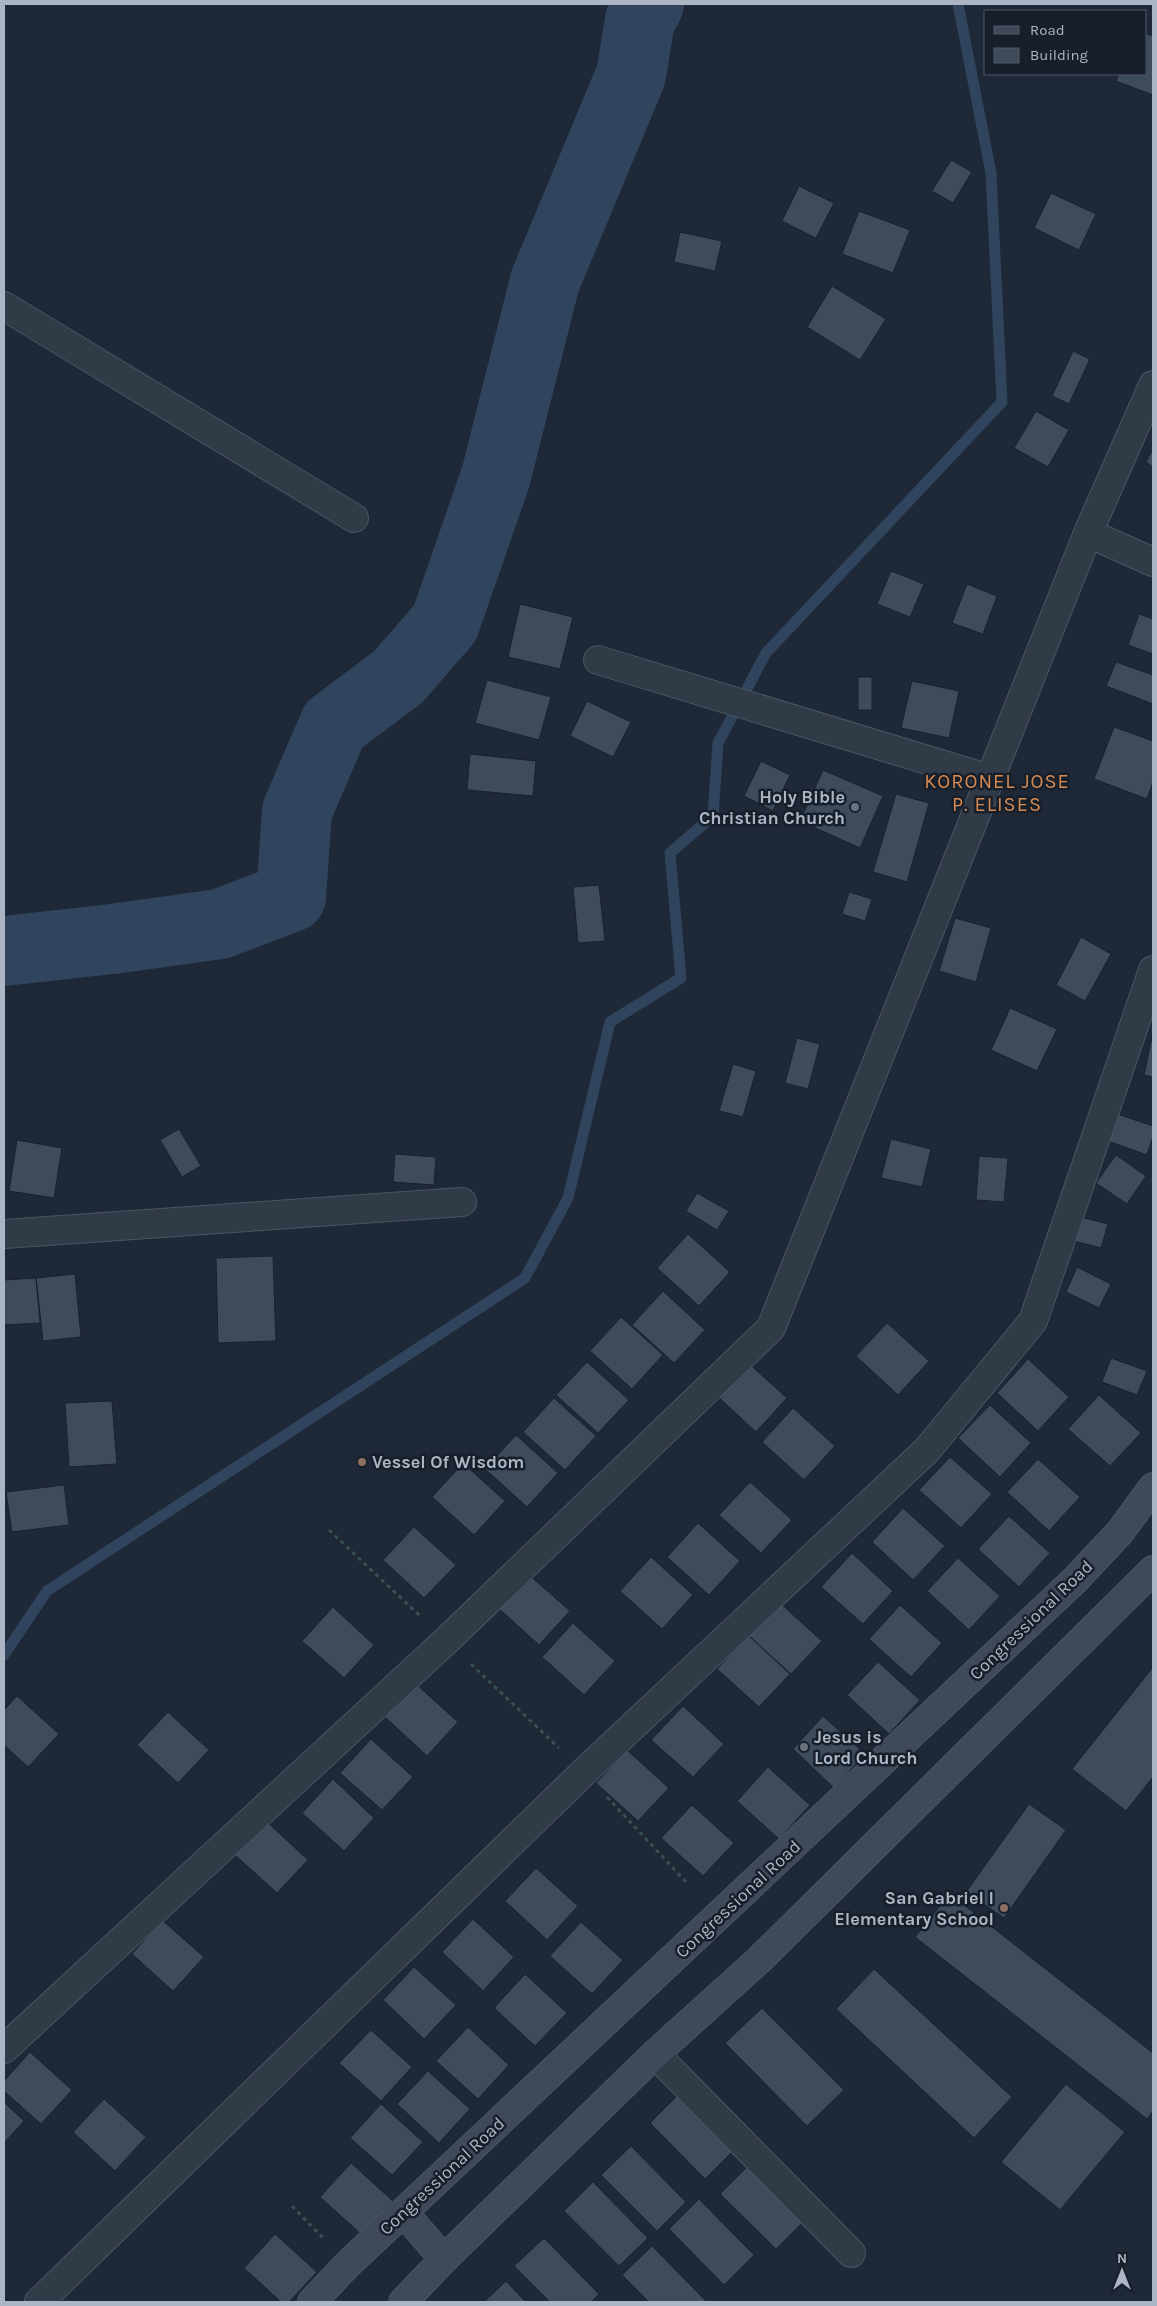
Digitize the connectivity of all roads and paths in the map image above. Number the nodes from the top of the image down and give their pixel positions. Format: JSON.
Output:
{"nodes":[{"id":1,"x":4,"y":306,"type":"edge"},
{"id":2,"x":1153,"y":385,"type":"edge"},
{"id":3,"x":354,"y":518,"type":"dead end"},
{"id":4,"x":1088,"y":533,"type":"junction"},
{"id":5,"x":1153,"y":562,"type":"edge"},
{"id":6,"x":598,"y":660,"type":"dead end"},
{"id":7,"x":990,"y":779,"type":"junction"},
{"id":8,"x":1153,"y":970,"type":"edge"},
{"id":9,"x":462,"y":1202,"type":"dead end"},
{"id":10,"x":4,"y":1234,"type":"edge"},
{"id":11,"x":1153,"y":1487,"type":"edge"},
{"id":12,"x":329,"y":1530,"type":"dead end"},
{"id":13,"x":1153,"y":1570,"type":"edge"},
{"id":14,"x":447,"y":1640,"type":"junction"},
{"id":15,"x":584,"y":1772,"type":"junction"},
{"id":16,"x":686,"y":1882,"type":"dead end"},
{"id":17,"x":4,"y":2049,"type":"edge"},
{"id":18,"x":655,"y":2054,"type":"junction"},
{"id":19,"x":292,"y":2206,"type":"dead end"},
{"id":20,"x":404,"y":2212,"type":"junction"},
{"id":21,"x":851,"y":2253,"type":"dead end"},
{"id":22,"x":444,"y":2259,"type":"junction"},
{"id":23,"x":348,"y":2264,"type":"junction"},
{"id":24,"x":39,"y":2302,"type":"edge"},
{"id":25,"x":312,"y":2302,"type":"edge"},
{"id":26,"x":404,"y":2302,"type":"edge"}],
"edges":[{"from":1,"to":3,"type":"street"},
{"from":2,"to":4,"type":"street"},
{"from":4,"to":5,"type":"street"},
{"from":4,"to":7,"type":"street"},
{"from":6,"to":7,"type":"street"},
{"from":7,"to":14,"type":"street"},
{"from":8,"to":15,"type":"street"},
{"from":9,"to":10,"type":"street"},
{"from":11,"to":20,"type":"main road","name":"Congressional Road"},
{"from":12,"to":14,"type":"path"},
{"from":13,"to":18,"type":"main road"},
{"from":14,"to":15,"type":"path"},
{"from":14,"to":17,"type":"street"},
{"from":15,"to":16,"type":"path"},
{"from":15,"to":24,"type":"street"},
{"from":18,"to":21,"type":"street"},
{"from":18,"to":22,"type":"main road"},
{"from":19,"to":23,"type":"path"},
{"from":20,"to":22,"type":"main road"},
{"from":20,"to":23,"type":"main road","name":"Congressional Road"},
{"from":22,"to":26,"type":"main road"},
{"from":23,"to":25,"type":"main road","name":"Congressional Road"}]}
